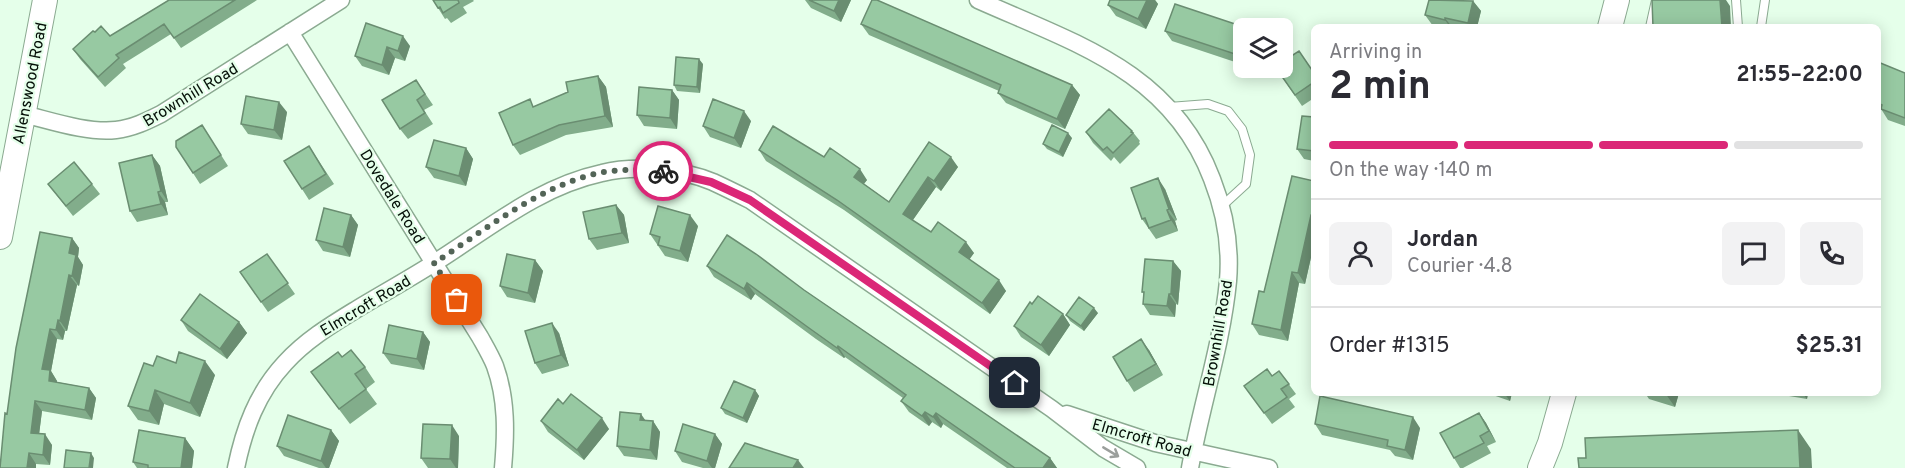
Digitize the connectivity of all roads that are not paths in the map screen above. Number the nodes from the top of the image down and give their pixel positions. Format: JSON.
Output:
{"nodes":[{"id":1,"x":45,"y":0,"type":"edge"},
{"id":2,"x":341,"y":0,"type":"edge"},
{"id":3,"x":978,"y":0,"type":"edge"},
{"id":4,"x":1617,"y":0,"type":"edge"},
{"id":5,"x":1656,"y":0,"type":"edge"},
{"id":6,"x":1736,"y":0,"type":"edge"},
{"id":7,"x":1765,"y":0,"type":"edge"},
{"id":8,"x":1611,"y":24,"type":"edge"},
{"id":9,"x":1651,"y":24,"type":"edge"},
{"id":10,"x":1738,"y":24,"type":"edge"},
{"id":11,"x":1761,"y":24,"type":"edge"},
{"id":12,"x":290,"y":32,"type":"junction"},
{"id":13,"x":1169,"y":107,"type":"junction"},
{"id":14,"x":23,"y":114,"type":"junction"},
{"id":15,"x":1222,"y":206,"type":"junction"},
{"id":16,"x":0,"y":237,"type":"edge"},
{"id":17,"x":434,"y":263,"type":"junction"},
{"id":18,"x":1563,"y":396,"type":"edge"},
{"id":19,"x":1052,"y":409,"type":"junction"},
{"id":20,"x":1192,"y":460,"type":"edge"},
{"id":21,"x":236,"y":468,"type":"edge"},
{"id":22,"x":503,"y":468,"type":"edge"},
{"id":23,"x":1137,"y":468,"type":"edge"},
{"id":24,"x":1269,"y":468,"type":"edge"},
{"id":25,"x":1540,"y":468,"type":"edge"}],
"edges":[{"from":1,"to":14,"type":"street","name":"Allenswood Road"},
{"from":2,"to":12,"type":"street","name":"Brownhill Road"},
{"from":3,"to":13,"type":"street","name":"Brownhill Road"},
{"from":4,"to":8,"type":"street"},
{"from":5,"to":9,"type":"lane"},
{"from":6,"to":10,"type":"lane"},
{"from":7,"to":11,"type":"lane"},
{"from":12,"to":14,"type":"street","name":"Brownhill Road"},
{"from":12,"to":17,"type":"street","name":"Dovedale Road"},
{"from":13,"to":15,"type":"street","name":"Brownhill Road"},
{"from":13,"to":15,"type":"lane"},
{"from":14,"to":16,"type":"street","name":"Allenswood Road"},
{"from":15,"to":20,"type":"street","name":"Brownhill Road"},
{"from":17,"to":19,"type":"street","name":"Elmcroft Road"},
{"from":17,"to":21,"type":"street","name":"Elmcroft Road"},
{"from":17,"to":22,"type":"street","name":"Dovedale Road"},
{"from":18,"to":25,"type":"street"},
{"from":19,"to":20,"type":"street","name":"Elmcroft Road"},
{"from":19,"to":23,"type":"street","name":"Elmcroft Road","one_way":true},
{"from":20,"to":24,"type":"street","name":"Elmcroft Road"}]}
